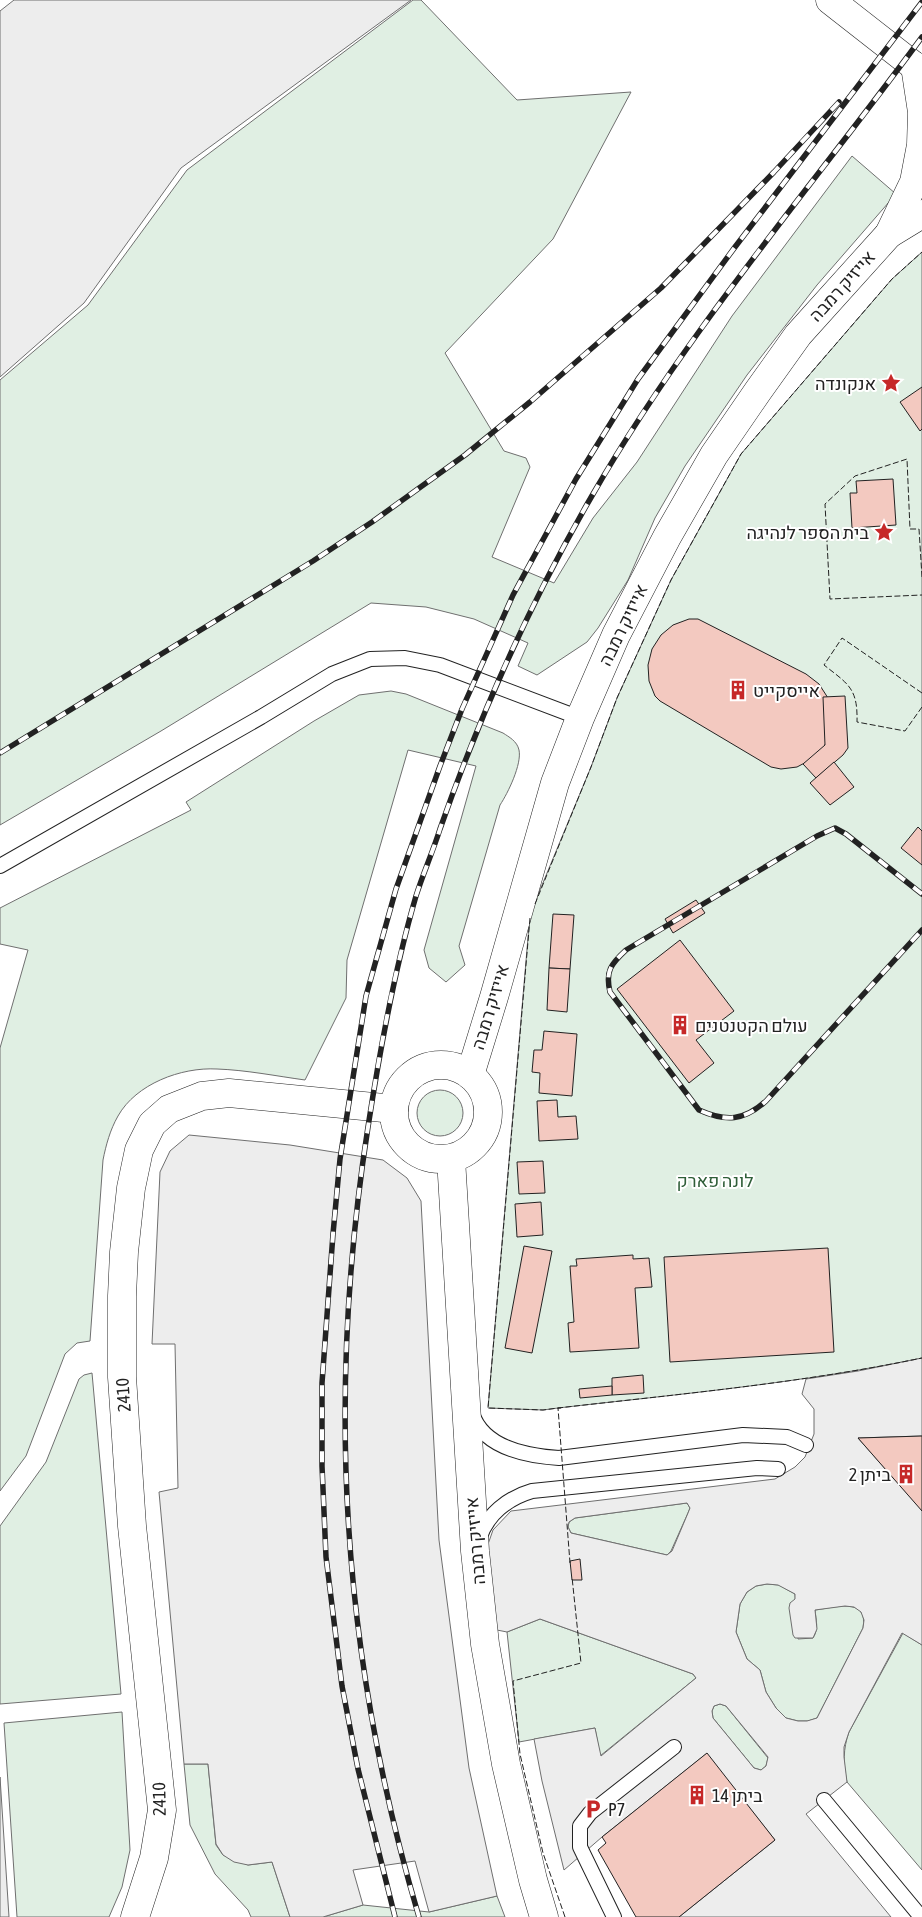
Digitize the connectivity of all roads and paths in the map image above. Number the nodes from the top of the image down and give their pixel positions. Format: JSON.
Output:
{"nodes":[{"id":1,"x":830,"y":0,"type":"edge"},
{"id":2,"x":919,"y":69,"type":"edge"},
{"id":3,"x":922,"y":214,"type":"edge"},
{"id":4,"x":889,"y":234,"type":"junction"},
{"id":5,"x":580,"y":718,"type":"junction"},
{"id":6,"x":0,"y":866,"type":"edge"},
{"id":7,"x":470,"y":1075,"type":"junction"},
{"id":8,"x":394,"y":1109,"type":"junction"},
{"id":9,"x":451,"y":1159,"type":"junction"},
{"id":10,"x":466,"y":1392,"type":"junction"},
{"id":11,"x":806,"y":1445,"type":"dead end"},
{"id":12,"x":778,"y":1469,"type":"dead end"},
{"id":13,"x":475,"y":1551,"type":"junction"},
{"id":14,"x":674,"y":1747,"type":"dead end"},
{"id":15,"x":824,"y":1800,"type":"dead end"},
{"id":16,"x":135,"y":1917,"type":"edge"},
{"id":17,"x":544,"y":1917,"type":"edge"},
{"id":18,"x":614,"y":1917,"type":"edge"},
{"id":19,"x":921,"y":1917,"type":"edge"}],
"edges":[{"from":1,"to":2,"type":"street"},
{"from":2,"to":4,"type":"street","name":"אייזיק רמבה"},
{"from":3,"to":4,"type":"street","name":"אייזיק רמבה"},
{"from":4,"to":5,"type":"street","name":"אייזיק רמבה"},
{"from":5,"to":6,"type":"lane"},
{"from":5,"to":7,"type":"street","name":"אייזיק רמבה"},
{"from":7,"to":8,"type":"street"},
{"from":7,"to":9,"type":"street"},
{"from":8,"to":9,"type":"street"},
{"from":8,"to":16,"type":"street","name":"2410"},
{"from":9,"to":10,"type":"street","name":"אייזיק רמבה"},
{"from":10,"to":11,"type":"lane"},
{"from":10,"to":13,"type":"street","name":"אייזיק רמבה"},
{"from":12,"to":13,"type":"lane"},
{"from":13,"to":17,"type":"street","name":"אייזיק רמבה"},
{"from":14,"to":18,"type":"lane"},
{"from":15,"to":19,"type":"lane"}]}
